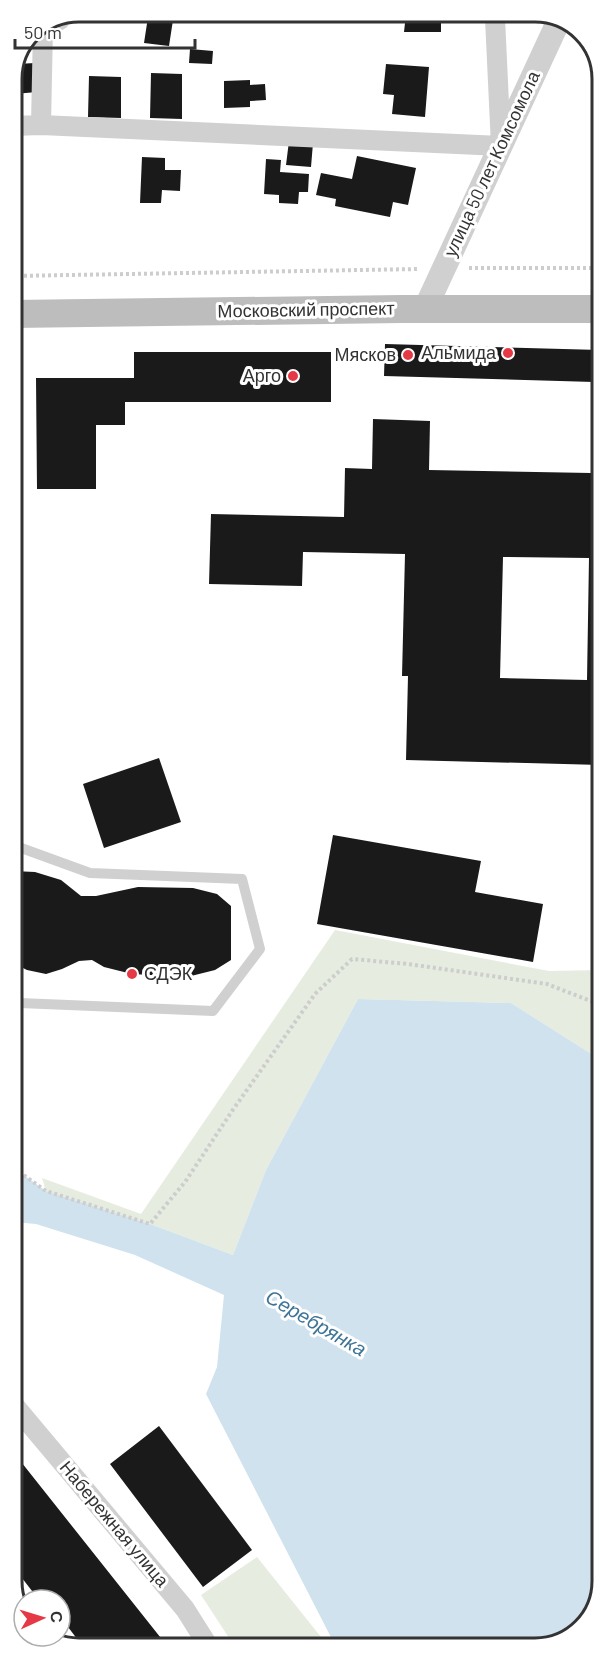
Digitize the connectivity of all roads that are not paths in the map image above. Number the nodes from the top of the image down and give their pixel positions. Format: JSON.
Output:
{"nodes":[{"id":1,"x":495,"y":23,"type":"edge"},
{"id":2,"x":556,"y":27,"type":"edge"},
{"id":3,"x":43,"y":36,"type":"edge"},
{"id":4,"x":41,"y":125,"type":"junction"},
{"id":5,"x":23,"y":126,"type":"edge"},
{"id":6,"x":501,"y":146,"type":"junction"},
{"id":7,"x":425,"y":309,"type":"junction"},
{"id":8,"x":592,"y":309,"type":"edge"},
{"id":9,"x":23,"y":314,"type":"edge"},
{"id":10,"x":22,"y":848,"type":"edge"},
{"id":11,"x":22,"y":1004,"type":"edge"},
{"id":12,"x":22,"y":1415,"type":"edge"},
{"id":13,"x":203,"y":1637,"type":"edge"}],
"edges":[{"from":1,"to":6,"type":"street"},
{"from":2,"to":6,"type":"street","name":"улица 50 лет Комсомола"},
{"from":3,"to":4,"type":"street"},
{"from":4,"to":5,"type":"street"},
{"from":4,"to":6,"type":"street"},
{"from":6,"to":7,"type":"street","name":"улица 50 лет Комсомола"},
{"from":7,"to":8,"type":"main road","name":"Московский проспект"},
{"from":7,"to":9,"type":"main road","name":"Московский проспект"},
{"from":10,"to":11,"type":"lane"},
{"from":12,"to":13,"type":"street","name":"Набережная улица"}]}
